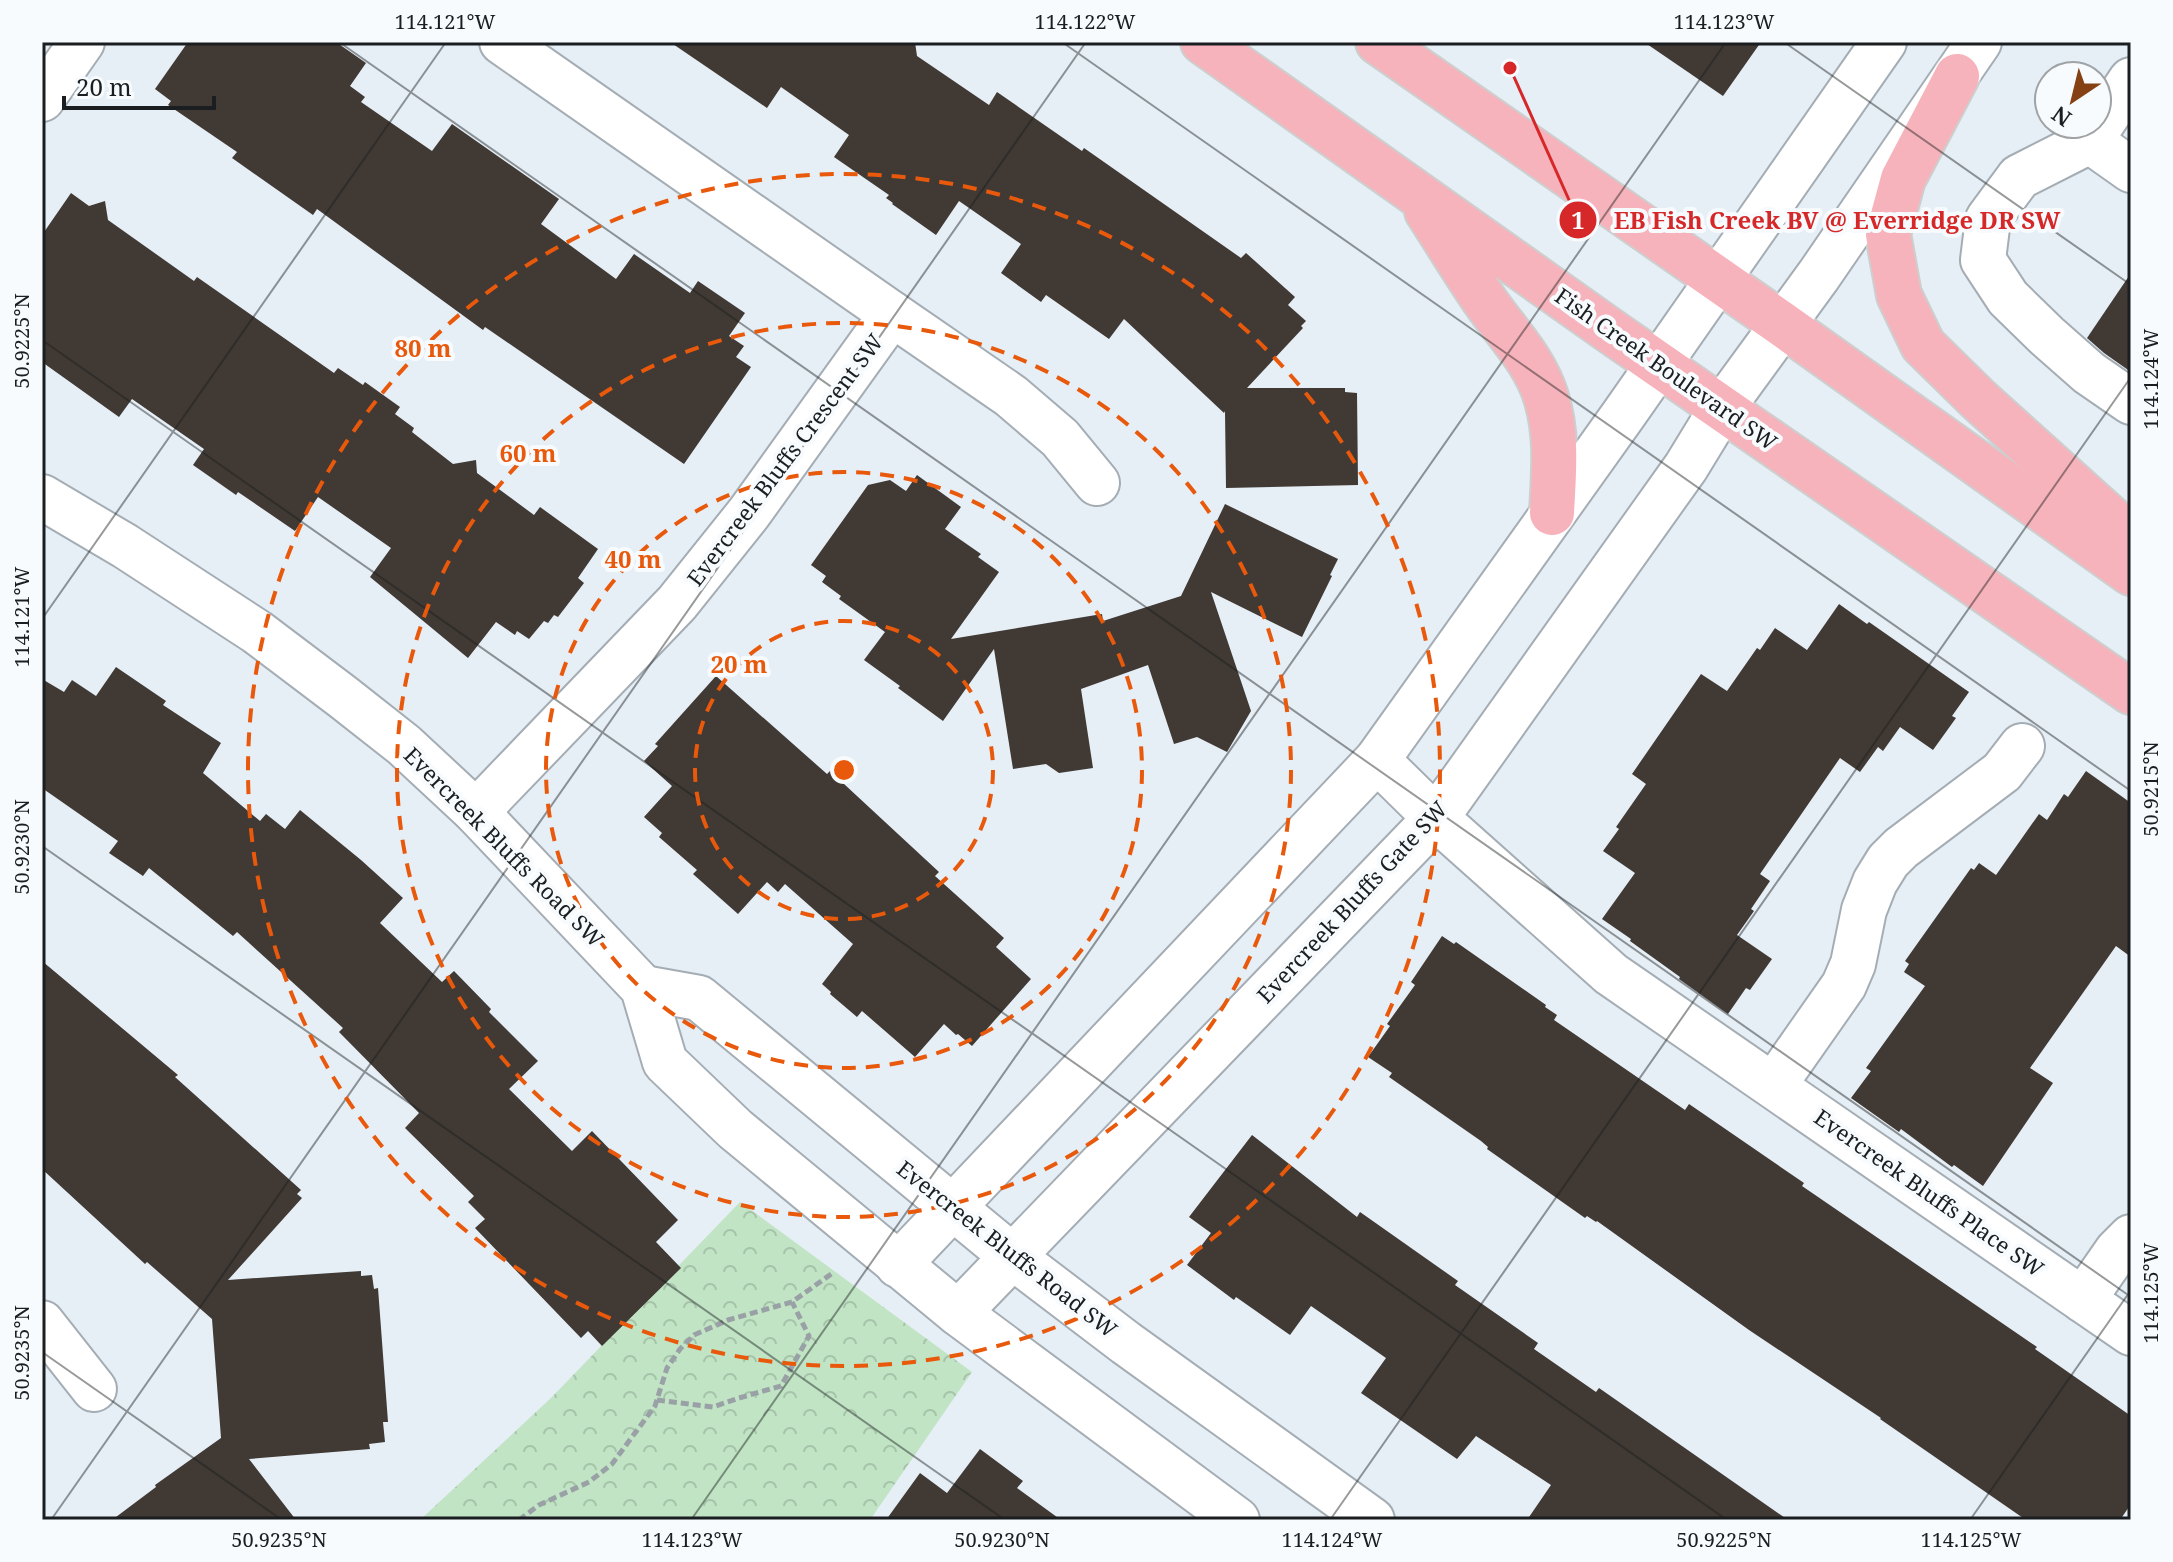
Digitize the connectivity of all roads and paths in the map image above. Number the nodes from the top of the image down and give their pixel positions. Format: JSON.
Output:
{"nodes":[{"id":1,"x":82,"y":42,"type":"edge"},
{"id":2,"x":502,"y":42,"type":"edge"},
{"id":3,"x":1203,"y":42,"type":"edge"},
{"id":4,"x":1378,"y":42,"type":"edge"},
{"id":5,"x":1884,"y":42,"type":"edge"},
{"id":6,"x":1968,"y":59,"type":"edge"},
{"id":7,"x":2131,"y":80,"type":"edge"},
{"id":8,"x":42,"y":99,"type":"edge"},
{"id":9,"x":2090,"y":141,"type":"junction"},
{"id":10,"x":2131,"y":170,"type":"edge"},
{"id":11,"x":1415,"y":192,"type":"junction"},
{"id":12,"x":1718,"y":279,"type":"junction"},
{"id":13,"x":892,"y":314,"type":"junction"},
{"id":14,"x":1782,"y":324,"type":"junction"},
{"id":15,"x":1658,"y":364,"type":"junction"},
{"id":16,"x":2131,"y":402,"type":"edge"},
{"id":17,"x":1722,"y":408,"type":"junction"},
{"id":18,"x":1097,"y":483,"type":"dead end"},
{"id":19,"x":42,"y":497,"type":"edge"},
{"id":20,"x":1552,"y":513,"type":"junction"},
{"id":21,"x":2131,"y":537,"type":"edge"},
{"id":22,"x":2131,"y":573,"type":"edge"},
{"id":23,"x":2131,"y":692,"type":"edge"},
{"id":24,"x":2022,"y":746,"type":"dead end"},
{"id":25,"x":1377,"y":760,"type":"junction"},
{"id":26,"x":476,"y":812,"type":"junction"},
{"id":27,"x":1436,"y":818,"type":"junction"},
{"id":28,"x":643,"y":988,"type":"junction"},
{"id":29,"x":1774,"y":1085,"type":"junction"},
{"id":30,"x":953,"y":1208,"type":"junction"},
{"id":31,"x":2131,"y":1237,"type":"edge"},
{"id":32,"x":882,"y":1252,"type":"junction"},
{"id":33,"x":1013,"y":1257,"type":"junction"},
{"id":34,"x":2083,"y":1300,"type":"junction"},
{"id":35,"x":792,"y":1302,"type":"junction"},
{"id":36,"x":958,"y":1313,"type":"junction"},
{"id":37,"x":42,"y":1323,"type":"edge"},
{"id":38,"x":2131,"y":1333,"type":"edge"},
{"id":39,"x":94,"y":1389,"type":"dead end"},
{"id":40,"x":657,"y":1400,"type":"junction"},
{"id":41,"x":1350,"y":1514,"type":"edge"},
{"id":42,"x":519,"y":1520,"type":"edge"},
{"id":43,"x":1237,"y":1520,"type":"edge"}],
"edges":[{"from":1,"to":8,"type":"street"},
{"from":2,"to":13,"type":"street","name":"Evercreek Bluffs Crescent SW"},
{"from":3,"to":11,"type":"main road","name":"Fish Creek Boulevard SW"},
{"from":4,"to":12,"type":"main road"},
{"from":5,"to":12,"type":"street"},
{"from":6,"to":14,"type":"street","name":"Evercreek Bluffs Gate SW"},
{"from":6,"to":21,"type":"main road"},
{"from":7,"to":9,"type":"street"},
{"from":9,"to":10,"type":"street"},
{"from":9,"to":16,"type":"street"},
{"from":11,"to":15,"type":"main road","name":"Fish Creek Boulevard SW"},
{"from":11,"to":20,"type":"main road"},
{"from":12,"to":14,"type":"main road"},
{"from":12,"to":15,"type":"street"},
{"from":13,"to":18,"type":"street","name":"Evercreek Bluffs Crescent SW"},
{"from":13,"to":26,"type":"street","name":"Evercreek Bluffs Crescent SW"},
{"from":14,"to":17,"type":"street","name":"Evercreek Bluffs Gate SW"},
{"from":14,"to":22,"type":"main road"},
{"from":15,"to":17,"type":"main road","name":"Fish Creek Boulevard SW"},
{"from":15,"to":20,"type":"street"},
{"from":17,"to":23,"type":"main road","name":"Fish Creek Boulevard SW"},
{"from":17,"to":27,"type":"street","name":"Evercreek Bluffs Gate SW"},
{"from":19,"to":26,"type":"street","name":"Evercreek Bluffs Road SW"},
{"from":20,"to":25,"type":"street"},
{"from":24,"to":29,"type":"street"},
{"from":25,"to":27,"type":"street","name":"Evercreek Bluffs Place SW"},
{"from":25,"to":30,"type":"street"},
{"from":26,"to":28,"type":"street","name":"Evercreek Bluffs Road SW"},
{"from":27,"to":29,"type":"street","name":"Evercreek Bluffs Place SW"},
{"from":27,"to":33,"type":"street","name":"Evercreek Bluffs Gate SW"},
{"from":28,"to":30,"type":"street","name":"Evercreek Bluffs Road SW"},
{"from":28,"to":32,"type":"street","name":"Evercreek Bluffs Road SW"},
{"from":29,"to":34,"type":"street","name":"Evercreek Bluffs Place SW"},
{"from":30,"to":32,"type":"street"},
{"from":30,"to":33,"type":"street","name":"Evercreek Bluffs Road SW"},
{"from":31,"to":34,"type":"street"},
{"from":32,"to":35,"type":"path"},
{"from":32,"to":36,"type":"street","name":"Evercreek Bluffs Road SW"},
{"from":33,"to":36,"type":"street","name":"Evercreek Bluffs Gate SW"},
{"from":33,"to":41,"type":"street","name":"Evercreek Bluffs Road SW"},
{"from":34,"to":38,"type":"street","name":"Evercreek Bluffs Place SW"},
{"from":35,"to":40,"type":"path"},
{"from":35,"to":40,"type":"path"},
{"from":36,"to":43,"type":"street","name":"Evercreek Bluffs Road SW"},
{"from":37,"to":39,"type":"street"},
{"from":40,"to":42,"type":"path"}]}
